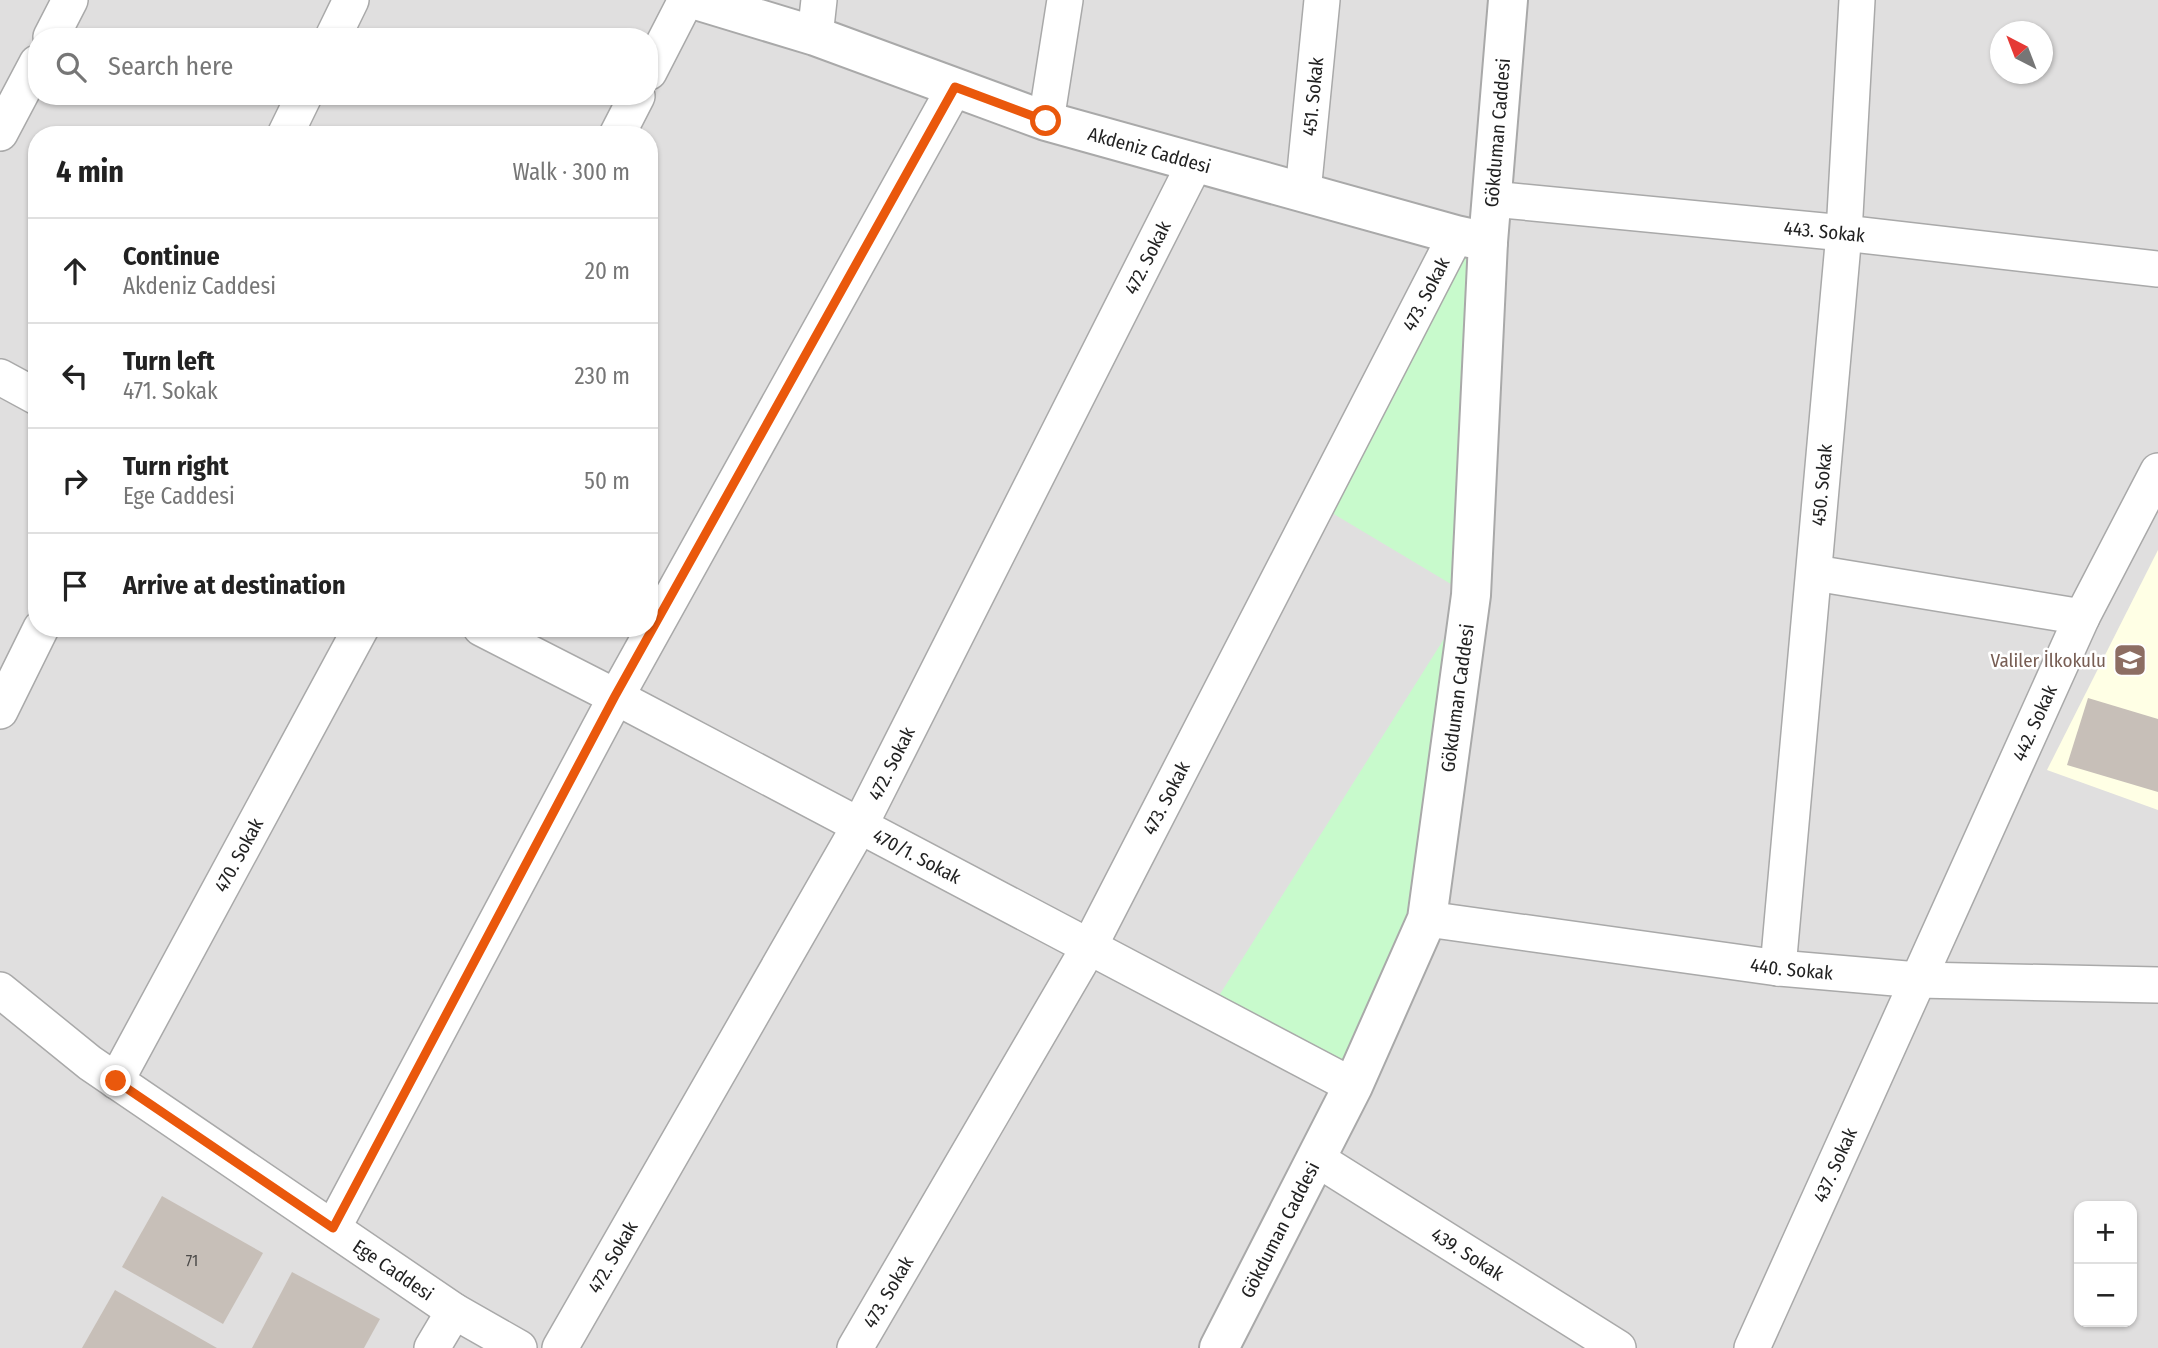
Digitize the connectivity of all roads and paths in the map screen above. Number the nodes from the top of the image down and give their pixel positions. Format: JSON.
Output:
{"nodes":[{"id":1,"x":70,"y":0,"type":"edge"},
{"id":2,"x":351,"y":0,"type":"edge"},
{"id":3,"x":686,"y":0,"type":"edge"},
{"id":4,"x":696,"y":0,"type":"edge"},
{"id":5,"x":1065,"y":0,"type":"edge"},
{"id":6,"x":1322,"y":0,"type":"edge"},
{"id":7,"x":1508,"y":0,"type":"edge"},
{"id":8,"x":1857,"y":0,"type":"edge"},
{"id":9,"x":817,"y":18,"type":"edge"},
{"id":10,"x":56,"y":28,"type":"edge"},
{"id":11,"x":337,"y":28,"type":"edge"},
{"id":12,"x":658,"y":54,"type":"edge"},
{"id":13,"x":28,"y":80,"type":"edge"},
{"id":14,"x":955,"y":87,"type":"junction"},
{"id":15,"x":300,"y":105,"type":"edge"},
{"id":16,"x":632,"y":105,"type":"edge"},
{"id":17,"x":1046,"y":121,"type":"junction"},
{"id":18,"x":289,"y":126,"type":"edge"},
{"id":19,"x":622,"y":126,"type":"edge"},
{"id":20,"x":0,"y":133,"type":"edge"},
{"id":21,"x":1195,"y":163,"type":"junction"},
{"id":22,"x":1303,"y":192,"type":"junction"},
{"id":23,"x":1492,"y":199,"type":"junction"},
{"id":24,"x":1843,"y":233,"type":"junction"},
{"id":25,"x":1472,"y":239,"type":"junction"},
{"id":26,"x":2158,"y":269,"type":"edge"},
{"id":27,"x":0,"y":377,"type":"edge"},
{"id":28,"x":28,"y":392,"type":"edge"},
{"id":29,"x":2158,"y":471,"type":"edge"},
{"id":30,"x":1815,"y":573,"type":"junction"},
{"id":31,"x":2081,"y":617,"type":"junction"},
{"id":32,"x":658,"y":619,"type":"edge"},
{"id":33,"x":37,"y":637,"type":"edge"},
{"id":34,"x":357,"y":637,"type":"edge"},
{"id":35,"x":499,"y":637,"type":"edge"},
{"id":36,"x":648,"y":637,"type":"edge"},
{"id":37,"x":615,"y":696,"type":"junction"},
{"id":38,"x":0,"y":711,"type":"edge"},
{"id":39,"x":859,"y":827,"type":"junction"},
{"id":40,"x":1427,"y":919,"type":"junction"},
{"id":41,"x":1089,"y":947,"type":"junction"},
{"id":42,"x":1778,"y":968,"type":"junction"},
{"id":43,"x":1917,"y":980,"type":"junction"},
{"id":44,"x":2158,"y":985,"type":"edge"},
{"id":45,"x":0,"y":990,"type":"edge"},
{"id":46,"x":116,"y":1081,"type":"junction"},
{"id":47,"x":1353,"y":1086,"type":"junction"},
{"id":48,"x":1317,"y":1159,"type":"junction"},
{"id":49,"x":333,"y":1228,"type":"junction"},
{"id":50,"x":454,"y":1311,"type":"junction"},
{"id":51,"x":432,"y":1348,"type":"edge"},
{"id":52,"x":519,"y":1348,"type":"edge"},
{"id":53,"x":560,"y":1348,"type":"edge"},
{"id":54,"x":855,"y":1348,"type":"edge"},
{"id":55,"x":1219,"y":1348,"type":"edge"},
{"id":56,"x":1618,"y":1348,"type":"edge"},
{"id":57,"x":1752,"y":1348,"type":"edge"}],
"edges":[{"from":1,"to":10,"type":"street"},
{"from":2,"to":11,"type":"street"},
{"from":3,"to":12,"type":"street"},
{"from":4,"to":9,"type":"street","name":"Akdeniz Caddesi"},
{"from":5,"to":17,"type":"street"},
{"from":6,"to":22,"type":"street","name":"451. Sokak"},
{"from":7,"to":23,"type":"street","name":"Gökduman Caddesi"},
{"from":8,"to":24,"type":"street","name":"450. Sokak"},
{"from":9,"to":14,"type":"street","name":"Akdeniz Caddesi"},
{"from":13,"to":20,"type":"street"},
{"from":14,"to":17,"type":"street","name":"Akdeniz Caddesi"},
{"from":14,"to":32,"type":"street"},
{"from":15,"to":18,"type":"street"},
{"from":16,"to":19,"type":"street"},
{"from":17,"to":21,"type":"street","name":"Akdeniz Caddesi"},
{"from":21,"to":22,"type":"street","name":"Akdeniz Caddesi"},
{"from":21,"to":39,"type":"street","name":"472. Sokak"},
{"from":22,"to":25,"type":"street","name":"Akdeniz Caddesi"},
{"from":23,"to":24,"type":"street","name":"443. Sokak"},
{"from":23,"to":25,"type":"street","name":"Gökduman Caddesi"},
{"from":24,"to":26,"type":"street","name":"443. Sokak"},
{"from":24,"to":30,"type":"street","name":"450. Sokak"},
{"from":25,"to":40,"type":"street","name":"Gökduman Caddesi"},
{"from":25,"to":41,"type":"street","name":"473. Sokak"},
{"from":27,"to":28,"type":"street"},
{"from":29,"to":31,"type":"street","name":"442. Sokak"},
{"from":30,"to":31,"type":"street"},
{"from":30,"to":42,"type":"street","name":"450. Sokak"},
{"from":31,"to":43,"type":"street","name":"442. Sokak"},
{"from":33,"to":38,"type":"street"},
{"from":34,"to":46,"type":"street","name":"470. Sokak"},
{"from":35,"to":37,"type":"street","name":"470/1. Sokak"},
{"from":36,"to":37,"type":"street"},
{"from":37,"to":39,"type":"street","name":"470/1. Sokak"},
{"from":37,"to":49,"type":"street"},
{"from":39,"to":41,"type":"street","name":"470/1. Sokak"},
{"from":39,"to":53,"type":"street","name":"472. Sokak"},
{"from":40,"to":42,"type":"street","name":"440. Sokak"},
{"from":40,"to":47,"type":"street","name":"Gökduman Caddesi"},
{"from":41,"to":47,"type":"street","name":"470/1. Sokak"},
{"from":41,"to":54,"type":"street","name":"473. Sokak"},
{"from":42,"to":43,"type":"street","name":"440. Sokak"},
{"from":43,"to":44,"type":"street","name":"440. Sokak"},
{"from":43,"to":57,"type":"street","name":"437. Sokak"},
{"from":45,"to":46,"type":"street","name":"Ege Caddesi"},
{"from":46,"to":49,"type":"street","name":"Ege Caddesi"},
{"from":47,"to":48,"type":"street","name":"Gökduman Caddesi"},
{"from":48,"to":55,"type":"street","name":"Gökduman Caddesi"},
{"from":48,"to":56,"type":"street","name":"439. Sokak"},
{"from":49,"to":50,"type":"street","name":"Ege Caddesi"},
{"from":50,"to":51,"type":"street"},
{"from":50,"to":52,"type":"street","name":"Ege Caddesi"}]}
